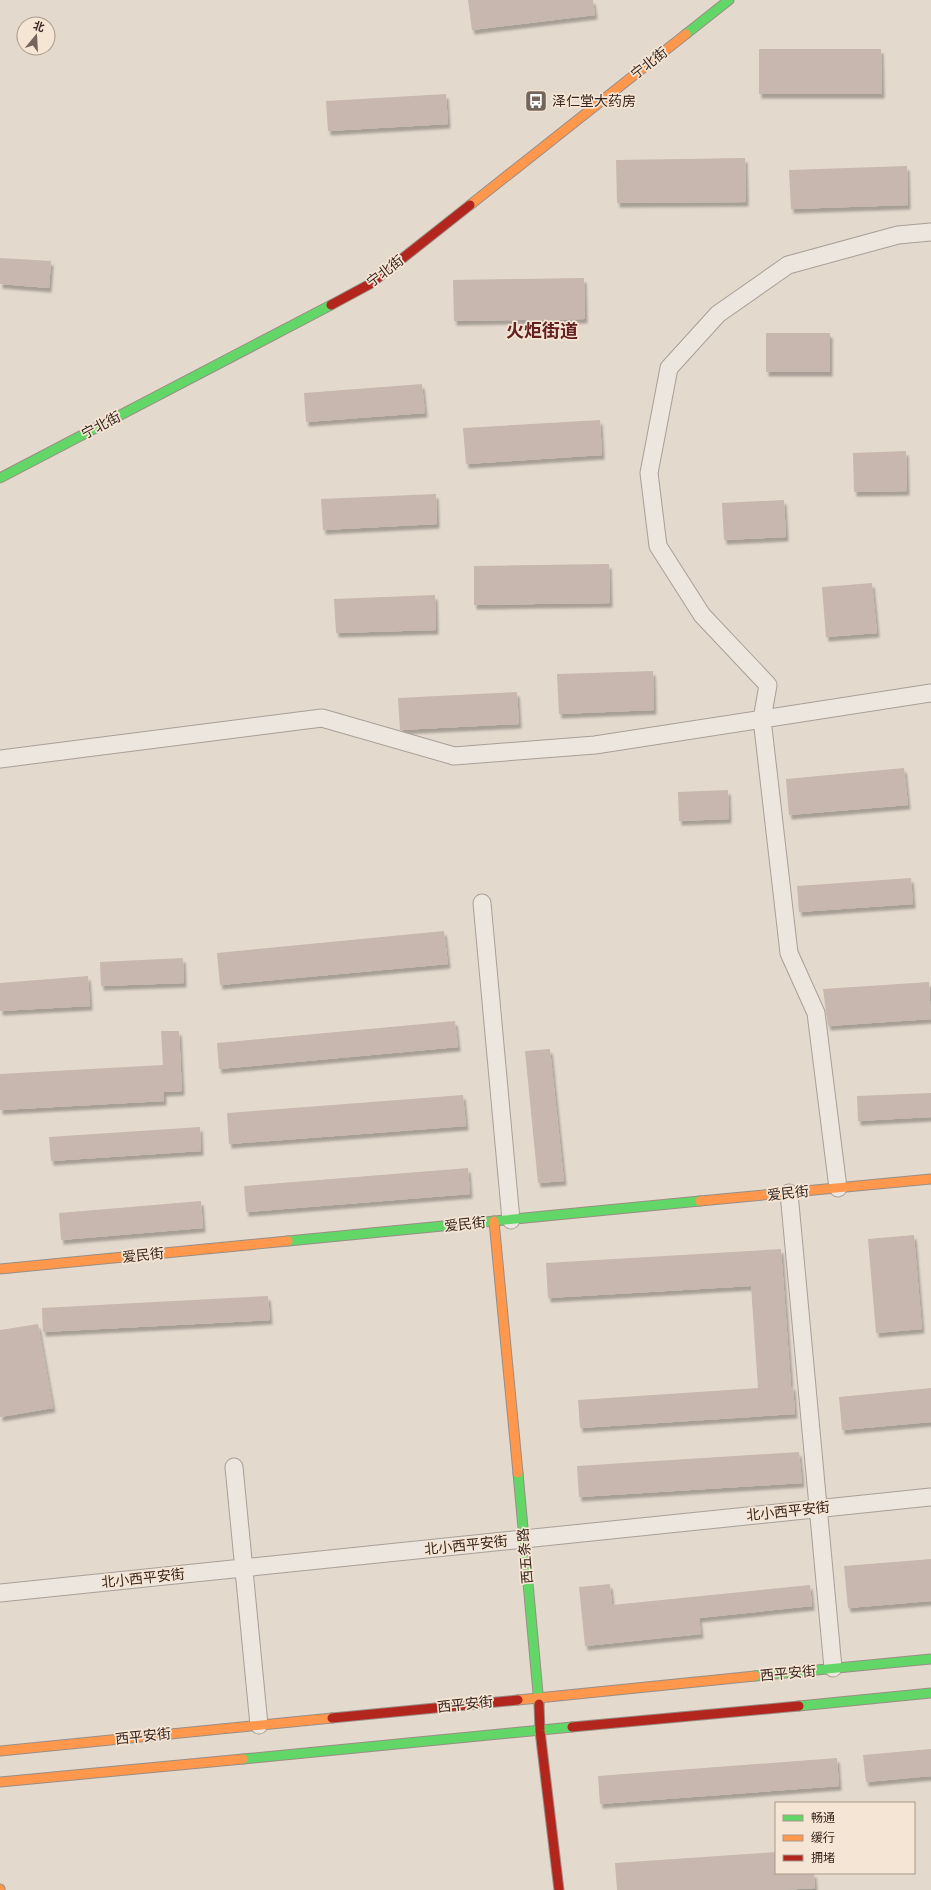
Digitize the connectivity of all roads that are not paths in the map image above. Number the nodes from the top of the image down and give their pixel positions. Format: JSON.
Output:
{"nodes":[{"id":1,"x":729,"y":0,"type":"edge"},
{"id":2,"x":931,"y":232,"type":"edge"},
{"id":3,"x":0,"y":478,"type":"edge"},
{"id":4,"x":931,"y":692,"type":"edge"},
{"id":5,"x":762,"y":719,"type":"junction"},
{"id":6,"x":0,"y":759,"type":"edge"},
{"id":7,"x":482,"y":903,"type":"dead end"},
{"id":8,"x":931,"y":1179,"type":"edge"},
{"id":9,"x":838,"y":1188,"type":"junction"},
{"id":10,"x":789,"y":1193,"type":"junction"},
{"id":11,"x":511,"y":1220,"type":"junction"},
{"id":12,"x":494,"y":1221,"type":"junction"},
{"id":13,"x":0,"y":1269,"type":"edge"},
{"id":14,"x":234,"y":1467,"type":"dead end"},
{"id":15,"x":931,"y":1497,"type":"edge"},
{"id":16,"x":818,"y":1508,"type":"junction"},
{"id":17,"x":524,"y":1539,"type":"junction"},
{"id":18,"x":245,"y":1568,"type":"junction"},
{"id":19,"x":0,"y":1593,"type":"edge"},
{"id":20,"x":931,"y":1659,"type":"edge"},
{"id":21,"x":833,"y":1668,"type":"junction"},
{"id":22,"x":931,"y":1694,"type":"edge"},
{"id":23,"x":538,"y":1697,"type":"junction"},
{"id":24,"x":259,"y":1725,"type":"junction"},
{"id":25,"x":540,"y":1731,"type":"junction"},
{"id":26,"x":0,"y":1751,"type":"edge"},
{"id":27,"x":0,"y":1782,"type":"edge"},
{"id":28,"x":559,"y":1890,"type":"edge"}],
"edges":[{"from":1,"to":3,"type":"street","name":"宁北街"},
{"from":2,"to":5,"type":"street"},
{"from":4,"to":5,"type":"street"},
{"from":5,"to":6,"type":"street"},
{"from":5,"to":9,"type":"street"},
{"from":7,"to":11,"type":"street"},
{"from":8,"to":9,"type":"street","name":"爱民街"},
{"from":9,"to":10,"type":"street","name":"爱民街"},
{"from":10,"to":11,"type":"street","name":"爱民街"},
{"from":10,"to":16,"type":"street"},
{"from":11,"to":12,"type":"street","name":"爱民街"},
{"from":12,"to":13,"type":"street","name":"爱民街"},
{"from":12,"to":17,"type":"street","name":"西五条路"},
{"from":14,"to":18,"type":"street"},
{"from":15,"to":16,"type":"street","name":"北小西平安街"},
{"from":16,"to":17,"type":"street","name":"北小西平安街"},
{"from":16,"to":21,"type":"street"},
{"from":17,"to":18,"type":"street","name":"北小西平安街"},
{"from":17,"to":23,"type":"street","name":"西五条路"},
{"from":18,"to":19,"type":"street","name":"北小西平安街"},
{"from":18,"to":24,"type":"street"},
{"from":20,"to":21,"type":"street","name":"西平安街"},
{"from":21,"to":23,"type":"street","name":"西平安街"},
{"from":22,"to":25,"type":"street"},
{"from":23,"to":24,"type":"street","name":"西平安街"},
{"from":23,"to":25,"type":"street","name":"西五条路"},
{"from":24,"to":26,"type":"street","name":"西平安街"},
{"from":25,"to":27,"type":"street"},
{"from":25,"to":28,"type":"street","name":"西五条路"}]}
